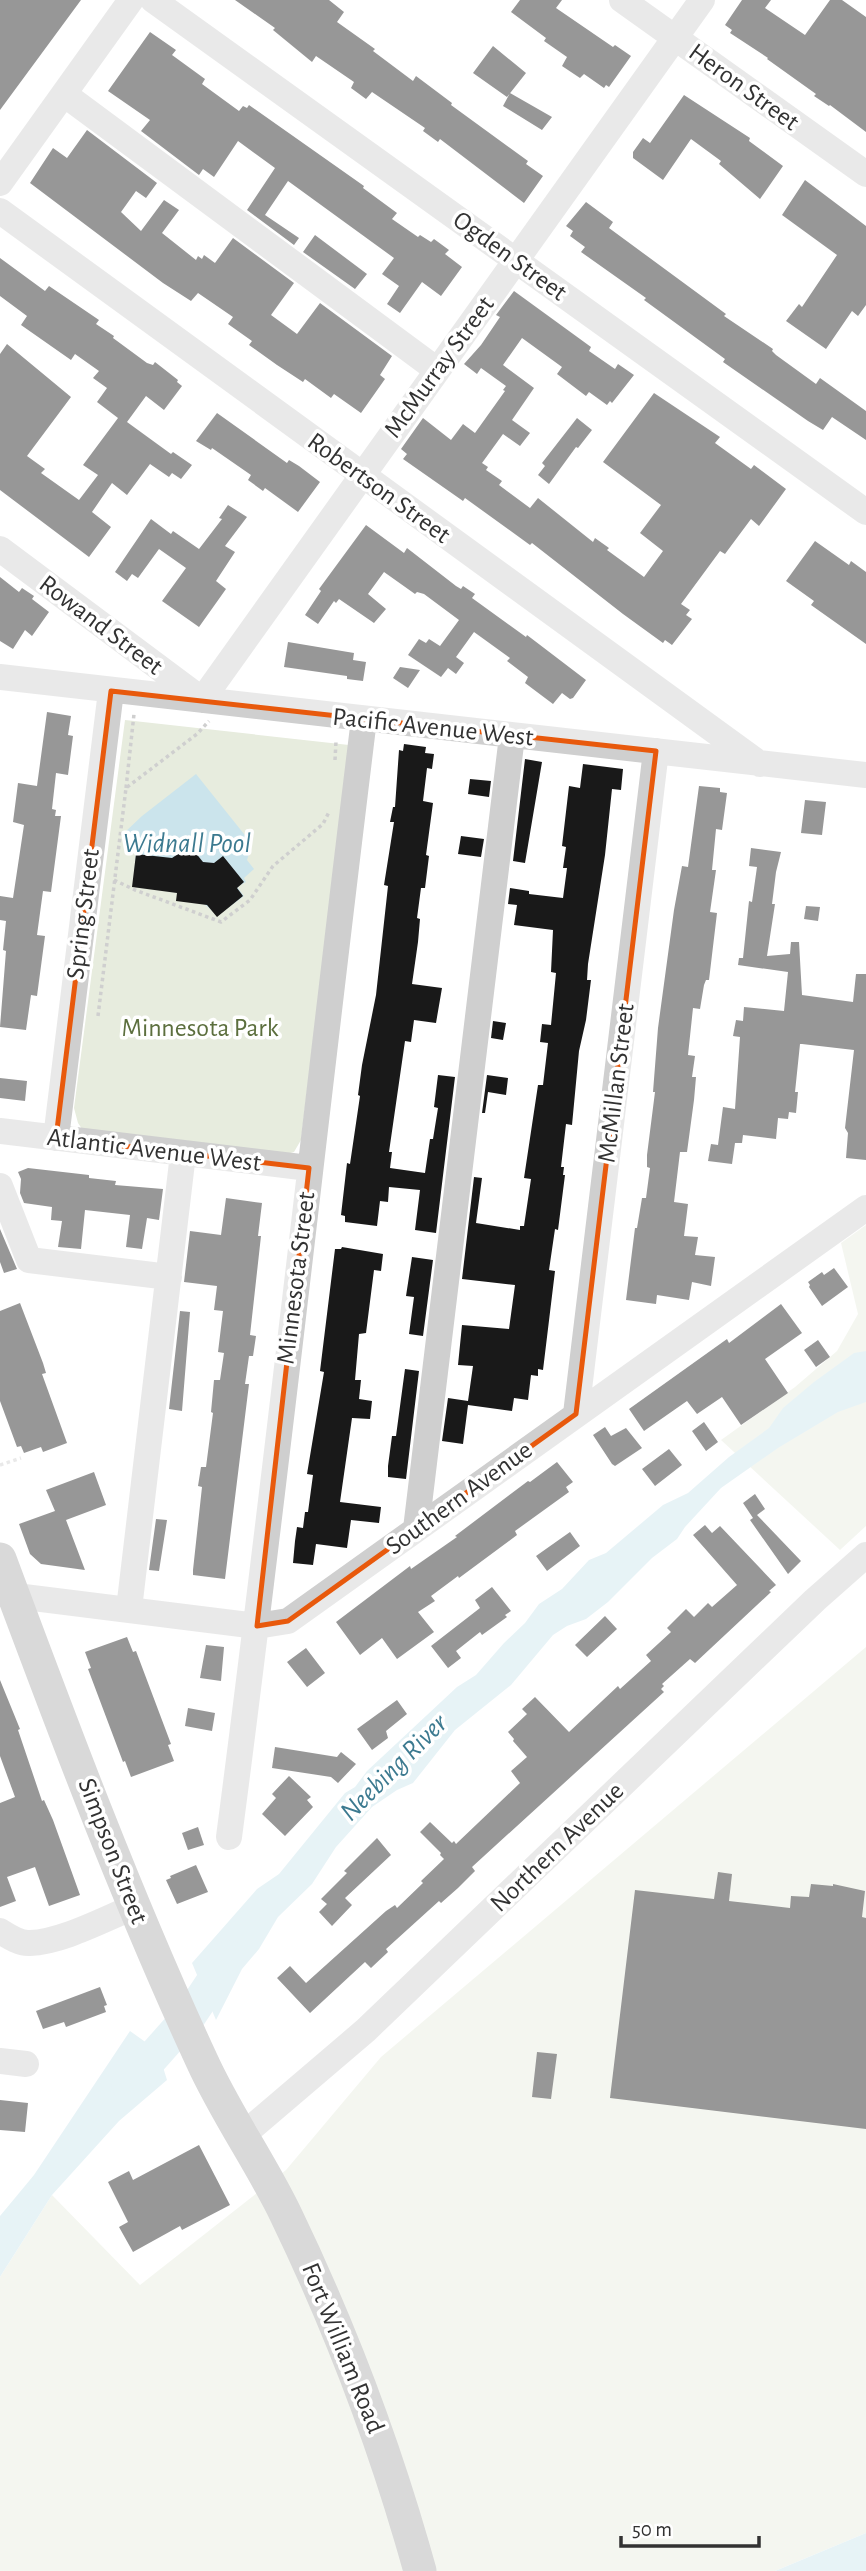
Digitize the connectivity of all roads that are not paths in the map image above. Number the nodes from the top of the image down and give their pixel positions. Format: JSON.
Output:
{"nodes":[{"id":1,"x":131,"y":0,"type":"edge"},
{"id":2,"x":153,"y":0,"type":"edge"},
{"id":3,"x":622,"y":0,"type":"edge"},
{"id":4,"x":702,"y":0,"type":"edge"},
{"id":5,"x":674,"y":37,"type":"junction"},
{"id":6,"x":64,"y":94,"type":"junction"},
{"id":7,"x":866,"y":174,"type":"edge"},
{"id":8,"x":0,"y":183,"type":"edge"},
{"id":9,"x":0,"y":212,"type":"edge"},
{"id":10,"x":516,"y":260,"type":"junction"},
{"id":11,"x":437,"y":370,"type":"junction"},
{"id":12,"x":361,"y":476,"type":"junction"},
{"id":13,"x":866,"y":512,"type":"edge"},
{"id":14,"x":0,"y":549,"type":"edge"},
{"id":15,"x":0,"y":677,"type":"edge"},
{"id":16,"x":111,"y":691,"type":"junction"},
{"id":17,"x":206,"y":710,"type":"junction"},
{"id":18,"x":364,"y":719,"type":"junction"},
{"id":19,"x":512,"y":736,"type":"junction"},
{"id":20,"x":656,"y":751,"type":"junction"},
{"id":21,"x":760,"y":764,"type":"junction"},
{"id":22,"x":866,"y":775,"type":"edge"},
{"id":23,"x":0,"y":1131,"type":"edge"},
{"id":24,"x":56,"y":1138,"type":"junction"},
{"id":25,"x":183,"y":1154,"type":"junction"},
{"id":26,"x":309,"y":1168,"type":"junction"},
{"id":27,"x":0,"y":1186,"type":"edge"},
{"id":28,"x":866,"y":1208,"type":"edge"},
{"id":29,"x":169,"y":1278,"type":"junction"},
{"id":30,"x":576,"y":1414,"type":"junction"},
{"id":31,"x":416,"y":1529,"type":"junction"},
{"id":32,"x":866,"y":1555,"type":"edge"},
{"id":33,"x":0,"y":1559,"type":"edge"},
{"id":34,"x":7,"y":1595,"type":"edge"},
{"id":35,"x":129,"y":1609,"type":"junction"},
{"id":36,"x":257,"y":1626,"type":"junction"},
{"id":37,"x":229,"y":1837,"type":"dead end"},
{"id":38,"x":134,"y":1907,"type":"junction"},
{"id":39,"x":0,"y":1931,"type":"edge"},
{"id":40,"x":243,"y":2135,"type":"junction"},
{"id":41,"x":420,"y":2571,"type":"edge"}],
"edges":[{"from":1,"to":6,"type":"street"},
{"from":2,"to":10,"type":"street","name":"Ogden Street"},
{"from":3,"to":5,"type":"street","name":"Heron Street"},
{"from":4,"to":5,"type":"street","name":"McMurray Street"},
{"from":5,"to":7,"type":"street","name":"Heron Street"},
{"from":5,"to":10,"type":"street","name":"McMurray Street"},
{"from":6,"to":8,"type":"street"},
{"from":6,"to":11,"type":"street"},
{"from":9,"to":12,"type":"street","name":"Robertson Street"},
{"from":10,"to":11,"type":"street","name":"McMurray Street"},
{"from":10,"to":13,"type":"street","name":"Ogden Street"},
{"from":11,"to":12,"type":"street","name":"McMurray Street"},
{"from":12,"to":17,"type":"street","name":"McMurray Street"},
{"from":12,"to":21,"type":"street","name":"Robertson Street"},
{"from":14,"to":17,"type":"street","name":"Rowand Street"},
{"from":15,"to":16,"type":"street","name":"Pacific Avenue West"},
{"from":16,"to":17,"type":"street","name":"Pacific Avenue West"},
{"from":16,"to":24,"type":"street","name":"Spring Street"},
{"from":17,"to":18,"type":"street","name":"Pacific Avenue West"},
{"from":18,"to":19,"type":"street","name":"Pacific Avenue West"},
{"from":18,"to":26,"type":"street","name":"Minnesota Street"},
{"from":19,"to":20,"type":"street","name":"Pacific Avenue West"},
{"from":19,"to":31,"type":"street"},
{"from":20,"to":21,"type":"street","name":"Pacific Avenue West"},
{"from":20,"to":30,"type":"street","name":"McMillan Street"},
{"from":21,"to":22,"type":"street","name":"Pacific Avenue West"},
{"from":23,"to":24,"type":"street","name":"Atlantic Avenue West"},
{"from":24,"to":25,"type":"street","name":"Atlantic Avenue West"},
{"from":25,"to":26,"type":"street","name":"Atlantic Avenue West"},
{"from":25,"to":29,"type":"street"},
{"from":26,"to":36,"type":"street","name":"Minnesota Street"},
{"from":27,"to":29,"type":"street"},
{"from":28,"to":30,"type":"street","name":"Southern Avenue"},
{"from":29,"to":35,"type":"street"},
{"from":30,"to":31,"type":"street","name":"Southern Avenue"},
{"from":31,"to":36,"type":"street","name":"Southern Avenue"},
{"from":32,"to":40,"type":"street","name":"Northern Avenue"},
{"from":33,"to":34,"type":"main road","name":"Simpson Street"},
{"from":34,"to":35,"type":"street","name":"Southern Avenue"},
{"from":34,"to":38,"type":"main road","name":"Simpson Street"},
{"from":35,"to":36,"type":"street","name":"Southern Avenue"},
{"from":36,"to":37,"type":"street","name":"Minnesota Street"},
{"from":38,"to":39,"type":"street"},
{"from":38,"to":40,"type":"main road","name":"Simpson Street"},
{"from":40,"to":41,"type":"main road","name":"Fort William Road"}]}
